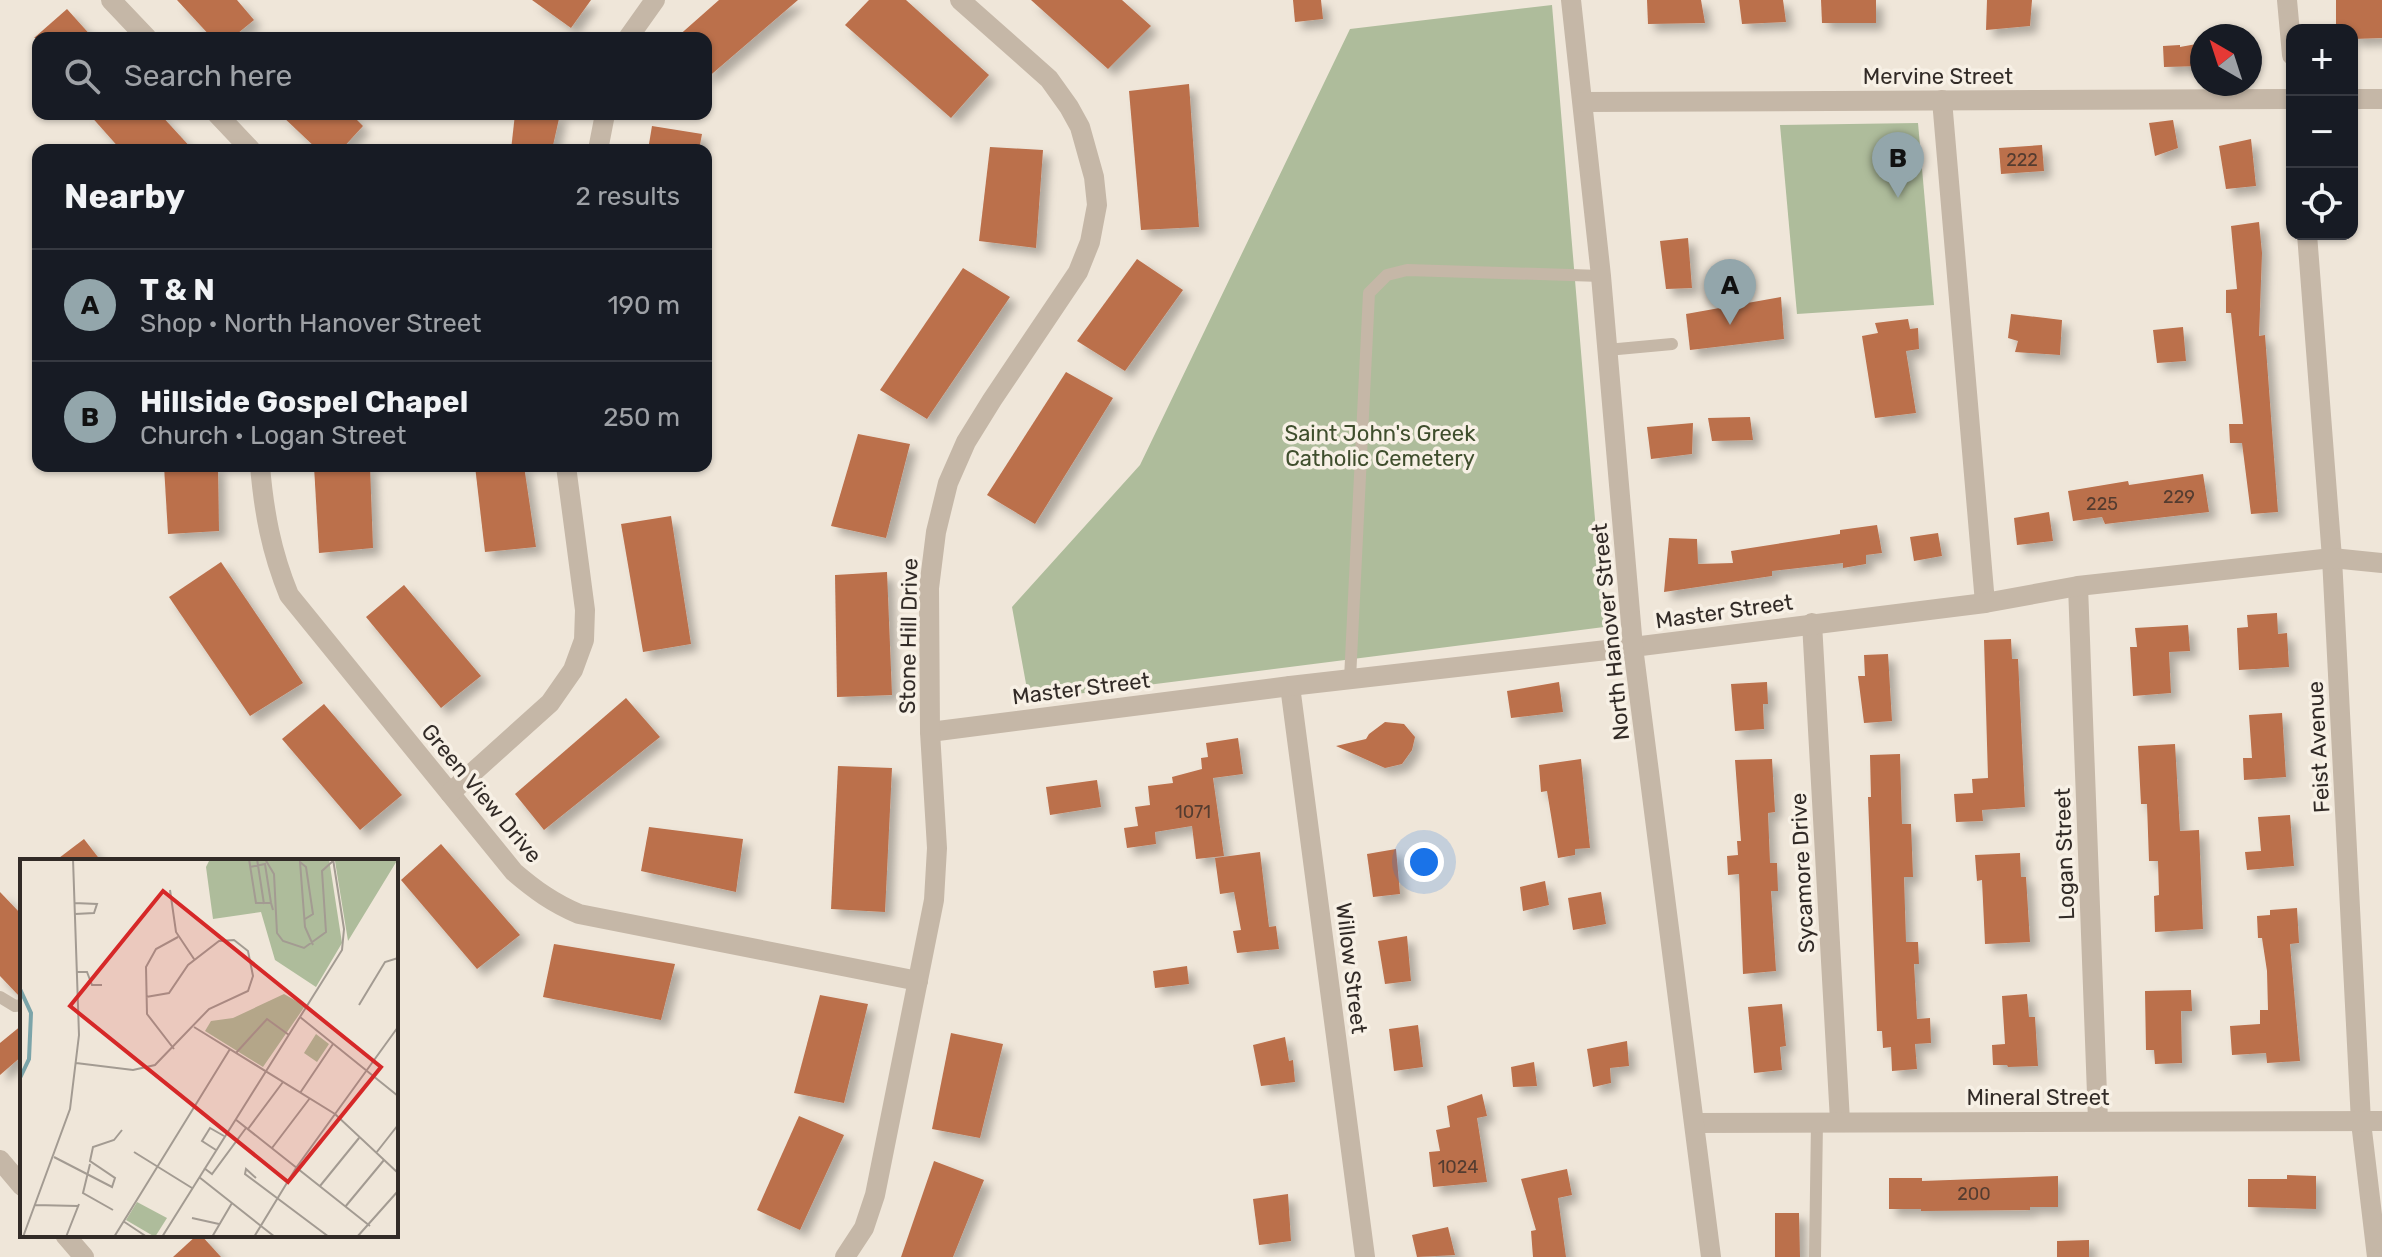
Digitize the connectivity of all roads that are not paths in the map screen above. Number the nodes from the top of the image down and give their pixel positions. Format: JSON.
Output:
{"nodes":[{"id":1,"x":111,"y":0,"type":"edge"},
{"id":2,"x":655,"y":0,"type":"edge"},
{"id":3,"x":960,"y":0,"type":"edge"},
{"id":4,"x":1571,"y":0,"type":"edge"},
{"id":5,"x":2287,"y":0,"type":"edge"},
{"id":6,"x":2289,"y":24,"type":"edge"},
{"id":7,"x":141,"y":32,"type":"edge"},
{"id":8,"x":632,"y":32,"type":"edge"},
{"id":9,"x":2286,"y":99,"type":"edge"},
{"id":10,"x":2358,"y":99,"type":"edge"},
{"id":11,"x":2382,"y":99,"type":"edge"},
{"id":12,"x":1942,"y":100,"type":"junction"},
{"id":13,"x":1584,"y":102,"type":"junction"},
{"id":14,"x":223,"y":120,"type":"edge"},
{"id":15,"x":604,"y":120,"type":"edge"},
{"id":16,"x":245,"y":144,"type":"edge"},
{"id":17,"x":599,"y":144,"type":"edge"},
{"id":18,"x":2307,"y":240,"type":"edge"},
{"id":19,"x":1601,"y":276,"type":"junction"},
{"id":20,"x":1672,"y":344,"type":"dead end"},
{"id":21,"x":1607,"y":350,"type":"junction"},
{"id":22,"x":261,"y":472,"type":"edge"},
{"id":23,"x":567,"y":472,"type":"edge"},
{"id":24,"x":2332,"y":558,"type":"junction"},
{"id":25,"x":2382,"y":563,"type":"edge"},
{"id":26,"x":2078,"y":586,"type":"junction"},
{"id":27,"x":1985,"y":603,"type":"junction"},
{"id":28,"x":1812,"y":623,"type":"junction"},
{"id":29,"x":1633,"y":647,"type":"junction"},
{"id":30,"x":1350,"y":679,"type":"junction"},
{"id":31,"x":1290,"y":686,"type":"junction"},
{"id":32,"x":930,"y":732,"type":"junction"},
{"id":33,"x":450,"y":793,"type":"junction"},
{"id":34,"x":918,"y":981,"type":"junction"},
{"id":35,"x":0,"y":997,"type":"edge"},
{"id":36,"x":20,"y":1005,"type":"edge"},
{"id":37,"x":1840,"y":1121,"type":"junction"},
{"id":38,"x":2098,"y":1121,"type":"junction"},
{"id":39,"x":2382,"y":1121,"type":"edge"},
{"id":40,"x":1817,"y":1122,"type":"junction"},
{"id":41,"x":2361,"y":1122,"type":"junction"},
{"id":42,"x":1695,"y":1123,"type":"junction"},
{"id":43,"x":0,"y":1160,"type":"edge"},
{"id":44,"x":20,"y":1184,"type":"edge"},
{"id":45,"x":67,"y":1237,"type":"edge"},
{"id":46,"x":84,"y":1257,"type":"edge"},
{"id":47,"x":845,"y":1257,"type":"edge"},
{"id":48,"x":1365,"y":1257,"type":"edge"},
{"id":49,"x":1711,"y":1257,"type":"edge"},
{"id":50,"x":1815,"y":1257,"type":"edge"},
{"id":51,"x":2377,"y":1257,"type":"edge"}],
"edges":[{"from":1,"to":7,"type":"street"},
{"from":2,"to":8,"type":"street"},
{"from":3,"to":32,"type":"street","name":"Stone Hill Drive"},
{"from":4,"to":13,"type":"street","name":"North Hanover Street"},
{"from":5,"to":6,"type":"street"},
{"from":9,"to":12,"type":"street","name":"Mervine Street"},
{"from":10,"to":11,"type":"street"},
{"from":12,"to":13,"type":"street","name":"Mervine Street"},
{"from":12,"to":27,"type":"street"},
{"from":13,"to":19,"type":"street","name":"North Hanover Street"},
{"from":14,"to":16,"type":"street"},
{"from":15,"to":17,"type":"street"},
{"from":18,"to":24,"type":"street","name":"Feist Avenue"},
{"from":19,"to":21,"type":"street","name":"North Hanover Street"},
{"from":19,"to":30,"type":"lane"},
{"from":20,"to":21,"type":"lane"},
{"from":21,"to":29,"type":"street","name":"North Hanover Street"},
{"from":22,"to":33,"type":"street","name":"Green View Drive"},
{"from":23,"to":33,"type":"street"},
{"from":24,"to":25,"type":"street","name":"Master Street"},
{"from":24,"to":26,"type":"street","name":"Master Street"},
{"from":24,"to":41,"type":"street","name":"Feist Avenue"},
{"from":26,"to":27,"type":"street","name":"Master Street"},
{"from":26,"to":38,"type":"street","name":"Logan Street"},
{"from":27,"to":28,"type":"street","name":"Master Street"},
{"from":28,"to":29,"type":"street","name":"Master Street"},
{"from":28,"to":37,"type":"street","name":"Sycamore Drive"},
{"from":29,"to":30,"type":"street","name":"Master Street"},
{"from":29,"to":42,"type":"street","name":"North Hanover Street"},
{"from":30,"to":31,"type":"street","name":"Master Street"},
{"from":31,"to":32,"type":"street","name":"Master Street"},
{"from":31,"to":48,"type":"street","name":"Willow Street"},
{"from":32,"to":34,"type":"street","name":"Stone Hill Drive"},
{"from":33,"to":34,"type":"street","name":"Green View Drive"},
{"from":34,"to":47,"type":"street","name":"Stone Hill Drive"},
{"from":35,"to":36,"type":"lane"},
{"from":37,"to":38,"type":"street","name":"Mineral Street"},
{"from":37,"to":40,"type":"street","name":"Mineral Street"},
{"from":38,"to":41,"type":"street","name":"Mineral Street"},
{"from":39,"to":41,"type":"street","name":"Mineral Street"},
{"from":40,"to":42,"type":"street","name":"Mineral Street"},
{"from":40,"to":50,"type":"lane"},
{"from":41,"to":51,"type":"street","name":"Feist Avenue"},
{"from":42,"to":49,"type":"street","name":"North Hanover Street"},
{"from":43,"to":44,"type":"street"},
{"from":45,"to":46,"type":"street"}]}
